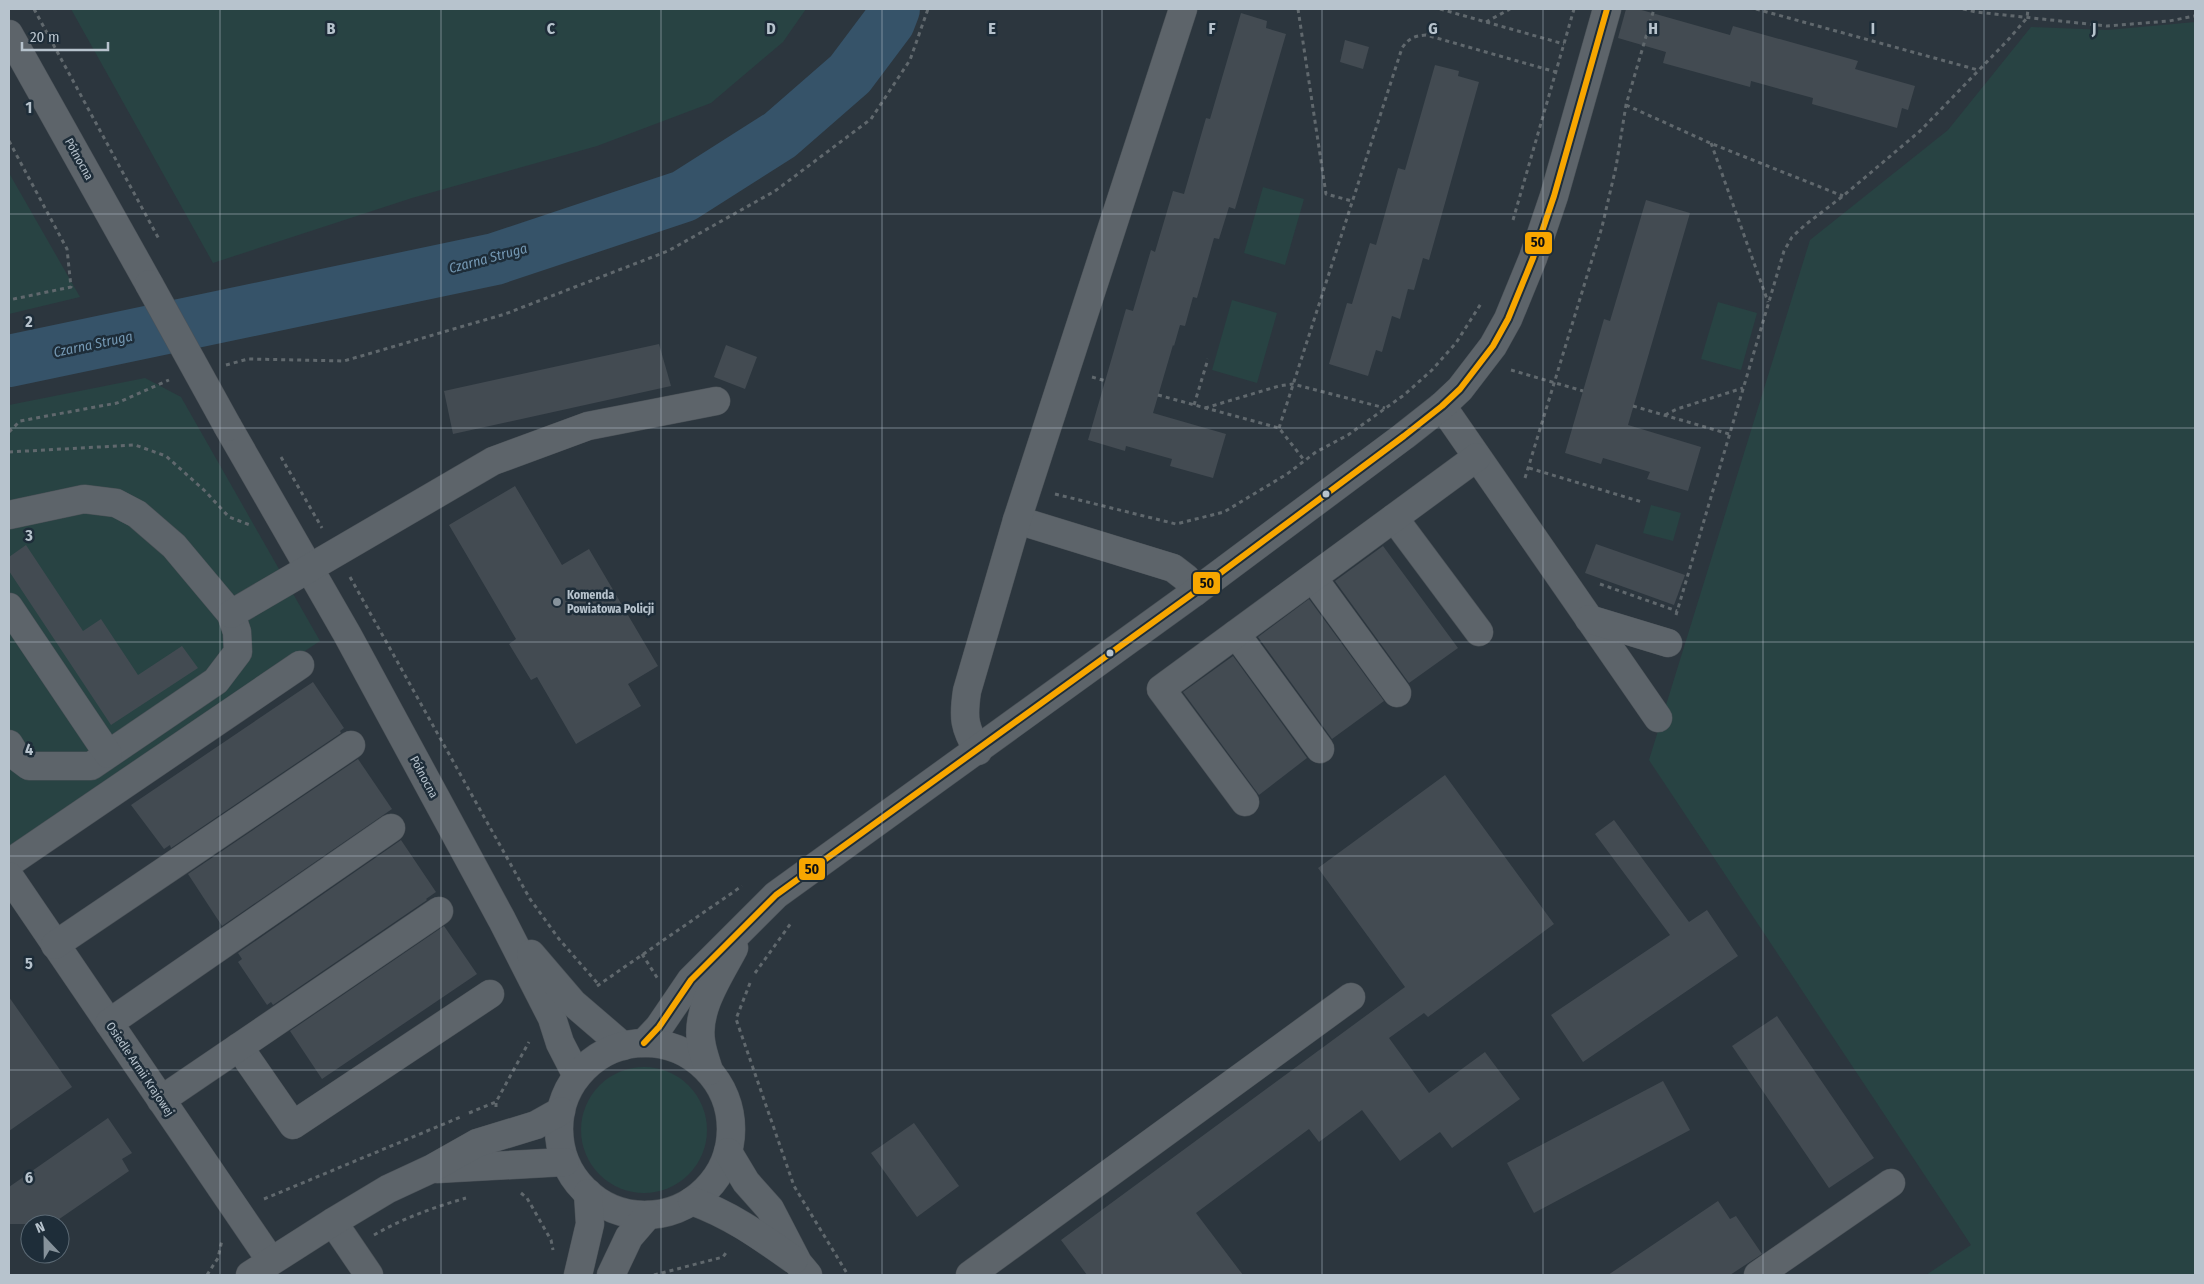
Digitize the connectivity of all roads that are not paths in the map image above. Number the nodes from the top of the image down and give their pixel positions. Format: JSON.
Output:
{"nodes":[{"id":1,"x":1183,"y":9,"type":"edge"},
{"id":2,"x":1607,"y":9,"type":"edge"},
{"id":3,"x":9,"y":34,"type":"edge"},
{"id":4,"x":716,"y":401,"type":"dead end"},
{"id":5,"x":1442,"y":406,"type":"junction"},
{"id":6,"x":1477,"y":457,"type":"junction"},
{"id":7,"x":9,"y":515,"type":"edge"},
{"id":8,"x":1394,"y":518,"type":"junction"},
{"id":9,"x":1016,"y":520,"type":"junction"},
{"id":10,"x":309,"y":567,"type":"junction"},
{"id":11,"x":1313,"y":578,"type":"junction"},
{"id":12,"x":1196,"y":592,"type":"junction"},
{"id":13,"x":9,"y":607,"type":"edge"},
{"id":14,"x":231,"y":614,"type":"junction"},
{"id":15,"x":1588,"y":619,"type":"junction"},
{"id":16,"x":1479,"y":632,"type":"dead end"},
{"id":17,"x":1236,"y":634,"type":"junction"},
{"id":18,"x":1668,"y":643,"type":"road end"},
{"id":19,"x":300,"y":665,"type":"dead end"},
{"id":20,"x":1397,"y":693,"type":"dead end"},
{"id":21,"x":1658,"y":718,"type":"dead end"},
{"id":22,"x":351,"y":745,"type":"dead end"},
{"id":23,"x":1320,"y":749,"type":"dead end"},
{"id":24,"x":978,"y":751,"type":"junction"},
{"id":25,"x":108,"y":754,"type":"junction"},
{"id":26,"x":14,"y":760,"type":"edge"},
{"id":27,"x":1245,"y":802,"type":"dead end"},
{"id":28,"x":391,"y":828,"type":"dead end"},
{"id":29,"x":9,"y":863,"type":"edge"},
{"id":30,"x":9,"y":876,"type":"edge"},
{"id":31,"x":439,"y":911,"type":"dead end"},
{"id":32,"x":502,"y":920,"type":"junction"},
{"id":33,"x":747,"y":925,"type":"junction"},
{"id":34,"x":55,"y":945,"type":"junction"},
{"id":35,"x":490,"y":994,"type":"dead end"},
{"id":36,"x":1350,"y":997,"type":"dead end"},
{"id":37,"x":109,"y":1023,"type":"junction"},
{"id":38,"x":634,"y":1044,"type":"junction"},
{"id":39,"x":239,"y":1047,"type":"junction"},
{"id":40,"x":709,"y":1071,"type":"junction"},
{"id":41,"x":577,"y":1076,"type":"junction"},
{"id":42,"x":161,"y":1100,"type":"junction"},
{"id":43,"x":561,"y":1111,"type":"junction"},
{"id":44,"x":728,"y":1152,"type":"junction"},
{"id":45,"x":565,"y":1162,"type":"junction"},
{"id":46,"x":431,"y":1169,"type":"junction"},
{"id":47,"x":1892,"y":1182,"type":"dead end"},
{"id":48,"x":588,"y":1193,"type":"junction"},
{"id":49,"x":692,"y":1201,"type":"junction"},
{"id":50,"x":648,"y":1215,"type":"junction"},
{"id":51,"x":332,"y":1222,"type":"junction"},
{"id":52,"x":260,"y":1268,"type":"edge"},
{"id":53,"x":803,"y":1269,"type":"edge"},
{"id":54,"x":370,"y":1275,"type":"edge"},
{"id":55,"x":578,"y":1275,"type":"edge"},
{"id":56,"x":611,"y":1275,"type":"edge"},
{"id":57,"x":970,"y":1275,"type":"edge"},
{"id":58,"x":1758,"y":1275,"type":"edge"}],
"edges":[{"from":1,"to":9,"type":"street"},
{"from":2,"to":5,"type":"street"},
{"from":3,"to":10,"type":"street","name":"Północna","bridge":true},
{"from":4,"to":10,"type":"street"},
{"from":5,"to":6,"type":"street"},
{"from":5,"to":12,"type":"street"},
{"from":6,"to":8,"type":"street"},
{"from":6,"to":15,"type":"street"},
{"from":7,"to":14,"type":"street"},
{"from":8,"to":11,"type":"street"},
{"from":8,"to":16,"type":"street"},
{"from":9,"to":12,"type":"street"},
{"from":9,"to":24,"type":"street"},
{"from":10,"to":14,"type":"street"},
{"from":10,"to":32,"type":"street","name":"Północna"},
{"from":11,"to":17,"type":"street"},
{"from":11,"to":20,"type":"street"},
{"from":12,"to":24,"type":"street"},
{"from":13,"to":25,"type":"street"},
{"from":14,"to":25,"type":"street"},
{"from":15,"to":18,"type":"street"},
{"from":15,"to":21,"type":"street"},
{"from":17,"to":23,"type":"street"},
{"from":17,"to":27,"type":"street"},
{"from":19,"to":29,"type":"street"},
{"from":22,"to":34,"type":"street"},
{"from":24,"to":33,"type":"street"},
{"from":25,"to":26,"type":"street"},
{"from":28,"to":37,"type":"street"},
{"from":30,"to":34,"type":"street","name":"Osiedle Armii Krajowej"},
{"from":31,"to":39,"type":"street"},
{"from":32,"to":38,"type":"street"},
{"from":32,"to":41,"type":"street"},
{"from":33,"to":38,"type":"street"},
{"from":33,"to":40,"type":"street"},
{"from":34,"to":37,"type":"street","name":"Osiedle Armii Krajowej"},
{"from":35,"to":39,"type":"street"},
{"from":36,"to":57,"type":"street"},
{"from":37,"to":42,"type":"street","name":"Osiedle Armii Krajowej"},
{"from":38,"to":40,"type":"street"},
{"from":38,"to":41,"type":"street"},
{"from":39,"to":42,"type":"street"},
{"from":40,"to":44,"type":"street"},
{"from":41,"to":43,"type":"street"},
{"from":42,"to":52,"type":"street","name":"Osiedle Armii Krajowej"},
{"from":43,"to":45,"type":"street"},
{"from":43,"to":46,"type":"street","name":"Osiedle Armii Krajowej"},
{"from":44,"to":49,"type":"street"},
{"from":44,"to":53,"type":"street"},
{"from":45,"to":46,"type":"street","name":"Osiedle Armii Krajowej"},
{"from":45,"to":48,"type":"street"},
{"from":46,"to":51,"type":"street","name":"Osiedle Armii Krajowej"},
{"from":47,"to":58,"type":"street"},
{"from":48,"to":50,"type":"street"},
{"from":48,"to":55,"type":"street"},
{"from":49,"to":50,"type":"street"},
{"from":49,"to":53,"type":"street"},
{"from":50,"to":56,"type":"street"},
{"from":51,"to":52,"type":"street","name":"Osiedle Armii Krajowej"},
{"from":51,"to":54,"type":"street"}]}
